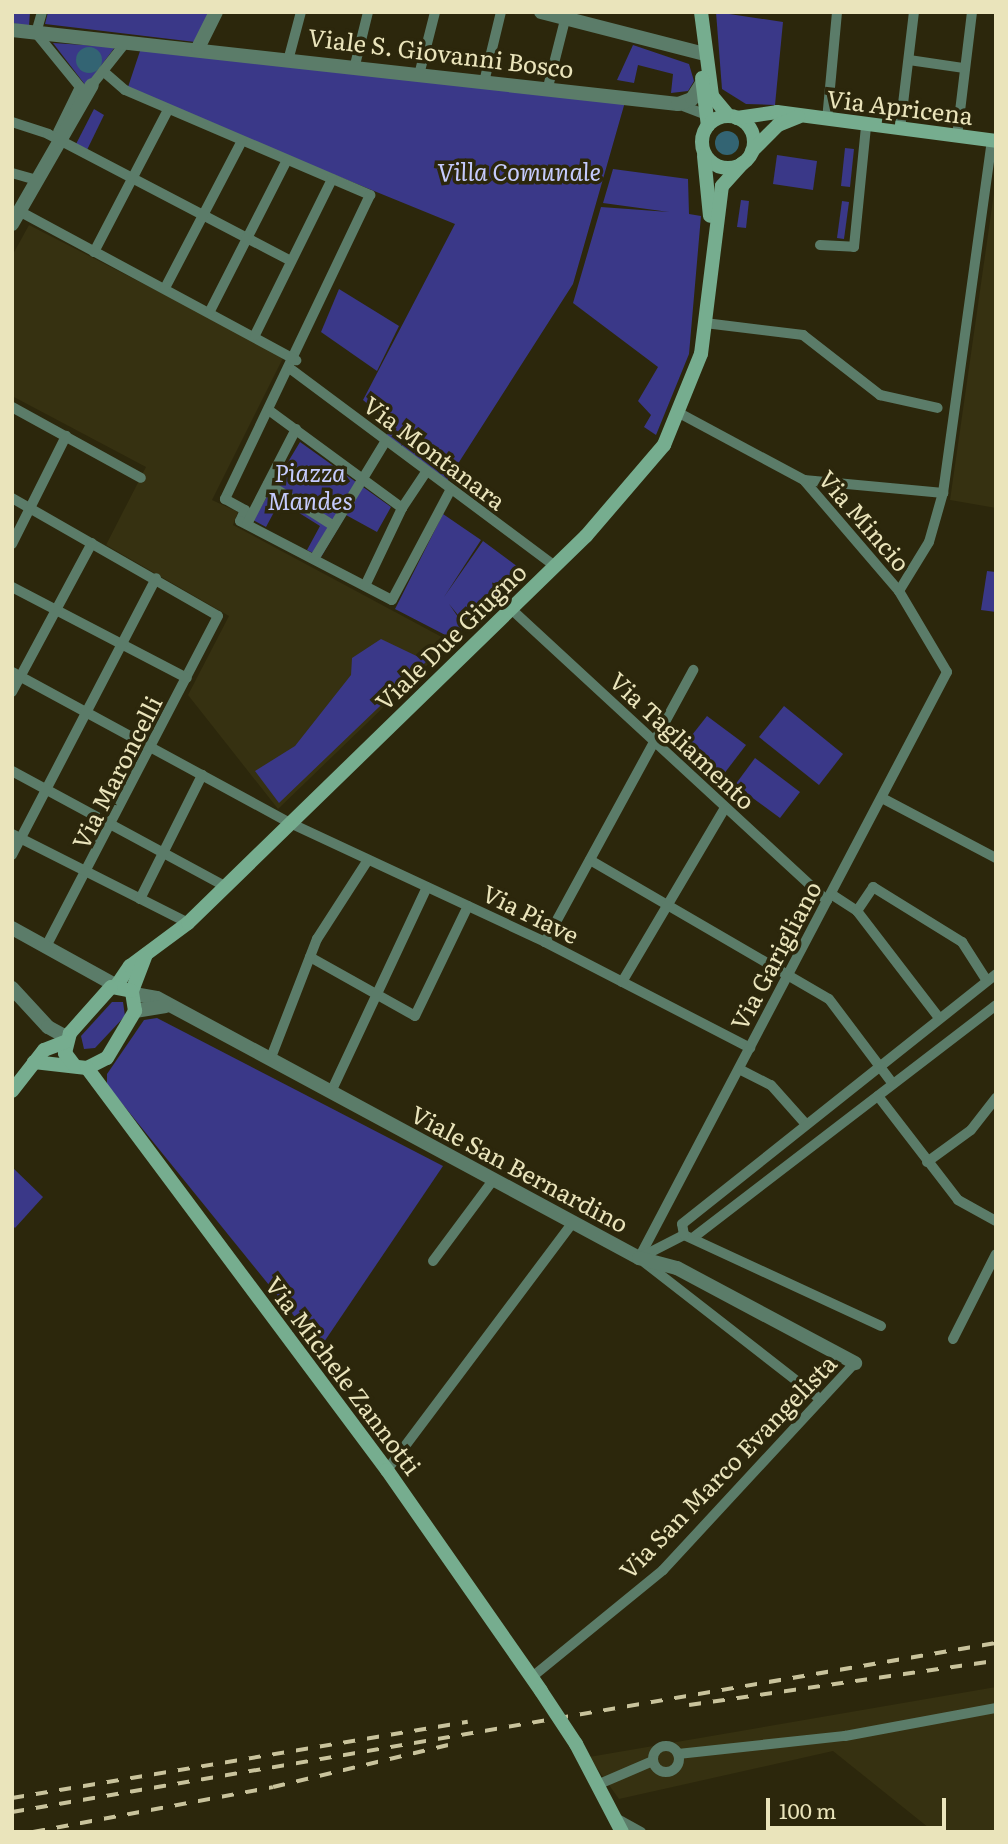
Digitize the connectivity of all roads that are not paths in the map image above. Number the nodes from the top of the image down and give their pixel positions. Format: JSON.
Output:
{"nodes":[{"id":1,"x":42,"y":12,"type":"edge"},
{"id":2,"x":216,"y":12,"type":"edge"},
{"id":3,"x":301,"y":12,"type":"edge"},
{"id":4,"x":368,"y":12,"type":"edge"},
{"id":5,"x":435,"y":12,"type":"edge"},
{"id":6,"x":501,"y":12,"type":"edge"},
{"id":7,"x":541,"y":12,"type":"edge"},
{"id":8,"x":837,"y":12,"type":"edge"},
{"id":9,"x":914,"y":12,"type":"edge"},
{"id":10,"x":972,"y":12,"type":"edge"},
{"id":11,"x":566,"y":16,"type":"edge"},
{"id":12,"x":702,"y":18,"type":"edge"},
{"id":13,"x":12,"y":30,"type":"edge"},
{"id":14,"x":36,"y":33,"type":"junction"},
{"id":15,"x":126,"y":42,"type":"junction"},
{"id":16,"x":198,"y":48,"type":"junction"},
{"id":17,"x":701,"y":53,"type":"junction"},
{"id":18,"x":289,"y":58,"type":"junction"},
{"id":19,"x":909,"y":60,"type":"junction"},
{"id":20,"x":355,"y":65,"type":"junction"},
{"id":21,"x":964,"y":68,"type":"junction"},
{"id":22,"x":103,"y":71,"type":"junction"},
{"id":23,"x":420,"y":71,"type":"junction"},
{"id":24,"x":485,"y":78,"type":"junction"},
{"id":25,"x":702,"y":83,"type":"junction"},
{"id":26,"x":86,"y":86,"type":"junction"},
{"id":27,"x":548,"y":87,"type":"junction"},
{"id":28,"x":678,"y":104,"type":"junction"},
{"id":29,"x":169,"y":110,"type":"junction"},
{"id":30,"x":798,"y":117,"type":"junction"},
{"id":31,"x":719,"y":118,"type":"junction"},
{"id":32,"x":827,"y":120,"type":"junction"},
{"id":33,"x":12,"y":122,"type":"edge"},
{"id":34,"x":866,"y":126,"type":"junction"},
{"id":35,"x":900,"y":129,"type":"junction"},
{"id":36,"x":957,"y":136,"type":"junction"},
{"id":37,"x":994,"y":140,"type":"edge"},
{"id":38,"x":56,"y":141,"type":"junction"},
{"id":39,"x":242,"y":141,"type":"junction"},
{"id":40,"x":752,"y":150,"type":"junction"},
{"id":41,"x":703,"y":151,"type":"junction"},
{"id":42,"x":287,"y":160,"type":"junction"},
{"id":43,"x":743,"y":163,"type":"junction"},
{"id":44,"x":12,"y":173,"type":"edge"},
{"id":45,"x":131,"y":179,"type":"junction"},
{"id":46,"x":332,"y":179,"type":"junction"},
{"id":47,"x":36,"y":180,"type":"junction"},
{"id":48,"x":202,"y":217,"type":"junction"},
{"id":49,"x":16,"y":218,"type":"edge"},
{"id":50,"x":248,"y":240,"type":"junction"},
{"id":51,"x":820,"y":245,"type":"dead end"},
{"id":52,"x":94,"y":252,"type":"junction"},
{"id":53,"x":712,"y":257,"type":"junction"},
{"id":54,"x":291,"y":261,"type":"junction"},
{"id":55,"x":165,"y":288,"type":"junction"},
{"id":56,"x":210,"y":311,"type":"junction"},
{"id":57,"x":705,"y":323,"type":"junction"},
{"id":58,"x":255,"y":335,"type":"junction"},
{"id":59,"x":294,"y":365,"type":"junction"},
{"id":60,"x":12,"y":407,"type":"edge"},
{"id":61,"x":939,"y":408,"type":"dead end"},
{"id":62,"x":270,"y":411,"type":"junction"},
{"id":63,"x":677,"y":412,"type":"junction"},
{"id":64,"x":296,"y":429,"type":"junction"},
{"id":65,"x":66,"y":436,"type":"junction"},
{"id":66,"x":385,"y":442,"type":"junction"},
{"id":67,"x":426,"y":472,"type":"junction"},
{"id":68,"x":362,"y":477,"type":"junction"},
{"id":69,"x":141,"y":478,"type":"dead end"},
{"id":70,"x":804,"y":480,"type":"junction"},
{"id":71,"x":268,"y":484,"type":"junction"},
{"id":72,"x":450,"y":491,"type":"junction"},
{"id":73,"x":943,"y":493,"type":"junction"},
{"id":74,"x":12,"y":498,"type":"edge"},
{"id":75,"x":30,"y":508,"type":"junction"},
{"id":76,"x":402,"y":508,"type":"junction"},
{"id":77,"x":247,"y":524,"type":"junction"},
{"id":78,"x":334,"y":526,"type":"junction"},
{"id":79,"x":92,"y":543,"type":"junction"},
{"id":80,"x":12,"y":544,"type":"edge"},
{"id":81,"x":314,"y":559,"type":"junction"},
{"id":82,"x":554,"y":565,"type":"junction"},
{"id":83,"x":156,"y":578,"type":"junction"},
{"id":84,"x":365,"y":586,"type":"junction"},
{"id":85,"x":12,"y":587,"type":"edge"},
{"id":86,"x":900,"y":591,"type":"junction"},
{"id":87,"x":511,"y":609,"type":"junction"},
{"id":88,"x":56,"y":611,"type":"junction"},
{"id":89,"x":121,"y":643,"type":"junction"},
{"id":90,"x":694,"y":670,"type":"dead end"},
{"id":91,"x":947,"y":672,"type":"joint"},
{"id":92,"x":16,"y":675,"type":"edge"},
{"id":93,"x":187,"y":678,"type":"junction"},
{"id":94,"x":12,"y":692,"type":"edge"},
{"id":95,"x":85,"y":711,"type":"junction"},
{"id":96,"x":654,"y":742,"type":"junction"},
{"id":97,"x":151,"y":747,"type":"junction"},
{"id":98,"x":12,"y":771,"type":"edge"},
{"id":99,"x":202,"y":775,"type":"junction"},
{"id":100,"x":45,"y":789,"type":"junction"},
{"id":101,"x":881,"y":798,"type":"junction"},
{"id":102,"x":725,"y":808,"type":"junction"},
{"id":103,"x":290,"y":823,"type":"junction"},
{"id":104,"x":112,"y":827,"type":"junction"},
{"id":105,"x":17,"y":836,"type":"edge"},
{"id":106,"x":12,"y":855,"type":"edge"},
{"id":107,"x":164,"y":856,"type":"junction"},
{"id":108,"x":996,"y":858,"type":"edge"},
{"id":109,"x":368,"y":860,"type":"junction"},
{"id":110,"x":590,"y":860,"type":"junction"},
{"id":111,"x":87,"y":873,"type":"junction"},
{"id":112,"x":225,"y":886,"type":"junction"},
{"id":113,"x":427,"y":887,"type":"junction"},
{"id":114,"x":829,"y":898,"type":"junction"},
{"id":115,"x":140,"y":899,"type":"junction"},
{"id":116,"x":668,"y":905,"type":"junction"},
{"id":117,"x":468,"y":906,"type":"junction"},
{"id":118,"x":857,"y":911,"type":"junction"},
{"id":119,"x":188,"y":923,"type":"junction"},
{"id":120,"x":12,"y":928,"type":"edge"},
{"id":121,"x":545,"y":942,"type":"junction"},
{"id":122,"x":47,"y":945,"type":"junction"},
{"id":123,"x":146,"y":955,"type":"junction"},
{"id":124,"x":310,"y":957,"type":"junction"},
{"id":125,"x":790,"y":974,"type":"junction"},
{"id":126,"x":992,"y":977,"type":"edge"},
{"id":127,"x":622,"y":982,"type":"junction"},
{"id":128,"x":116,"y":985,"type":"junction"},
{"id":129,"x":12,"y":988,"type":"edge"},
{"id":130,"x":133,"y":992,"type":"junction"},
{"id":131,"x":375,"y":994,"type":"junction"},
{"id":132,"x":996,"y":1005,"type":"edge"},
{"id":133,"x":166,"y":1006,"type":"junction"},
{"id":134,"x":135,"y":1011,"type":"junction"},
{"id":135,"x":939,"y":1018,"type":"junction"},
{"id":136,"x":66,"y":1040,"type":"junction"},
{"id":137,"x":750,"y":1048,"type":"junction"},
{"id":138,"x":107,"y":1058,"type":"junction"},
{"id":139,"x":270,"y":1060,"type":"junction"},
{"id":140,"x":34,"y":1062,"type":"junction"},
{"id":141,"x":878,"y":1065,"type":"junction"},
{"id":142,"x":81,"y":1067,"type":"junction"},
{"id":143,"x":738,"y":1069,"type":"junction"},
{"id":144,"x":893,"y":1084,"type":"junction"},
{"id":145,"x":12,"y":1091,"type":"edge"},
{"id":146,"x":105,"y":1091,"type":"junction"},
{"id":147,"x":331,"y":1092,"type":"junction"},
{"id":148,"x":878,"y":1096,"type":"junction"},
{"id":149,"x":996,"y":1098,"type":"edge"},
{"id":150,"x":804,"y":1122,"type":"junction"},
{"id":151,"x":927,"y":1162,"type":"junction"},
{"id":152,"x":494,"y":1179,"type":"junction"},
{"id":153,"x":574,"y":1221,"type":"junction"},
{"id":154,"x":996,"y":1221,"type":"edge"},
{"id":155,"x":689,"y":1236,"type":"junction"},
{"id":156,"x":996,"y":1254,"type":"edge"},
{"id":157,"x":639,"y":1258,"type":"junction"},
{"id":158,"x":433,"y":1261,"type":"dead end"},
{"id":159,"x":881,"y":1326,"type":"dead end"},
{"id":160,"x":954,"y":1339,"type":"dead end"},
{"id":161,"x":855,"y":1363,"type":"joint"},
{"id":162,"x":821,"y":1400,"type":"junction"},
{"id":163,"x":387,"y":1470,"type":"junction"},
{"id":164,"x":531,"y":1676,"type":"junction"},
{"id":165,"x":996,"y":1708,"type":"edge"},
{"id":166,"x":678,"y":1754,"type":"junction"},
{"id":167,"x":653,"y":1761,"type":"junction"},
{"id":168,"x":597,"y":1784,"type":"junction"},
{"id":169,"x":614,"y":1817,"type":"junction"},
{"id":170,"x":622,"y":1832,"type":"edge"},
{"id":171,"x":641,"y":1832,"type":"edge"}],
"edges":[{"from":1,"to":14,"type":"street"},
{"from":2,"to":16,"type":"street"},
{"from":3,"to":18,"type":"street"},
{"from":4,"to":20,"type":"street"},
{"from":5,"to":23,"type":"street"},
{"from":6,"to":24,"type":"street"},
{"from":7,"to":11,"type":"street"},
{"from":8,"to":32,"type":"street"},
{"from":9,"to":19,"type":"street"},
{"from":10,"to":21,"type":"street"},
{"from":11,"to":17,"type":"street"},
{"from":11,"to":27,"type":"street"},
{"from":12,"to":17,"type":"main road","name":"Viale Due Giugno"},
{"from":12,"to":31,"type":"main road","name":"Viale Due Giugno"},
{"from":13,"to":14,"type":"street","name":"Viale S. Giovanni Bosco"},
{"from":14,"to":15,"type":"street","name":"Viale S. Giovanni Bosco"},
{"from":14,"to":26,"type":"street"},
{"from":15,"to":16,"type":"street","name":"Viale S. Giovanni Bosco"},
{"from":15,"to":22,"type":"street"},
{"from":16,"to":18,"type":"street","name":"Viale S. Giovanni Bosco"},
{"from":17,"to":25,"type":"main road","name":"Viale Due Giugno"},
{"from":18,"to":20,"type":"street","name":"Viale S. Giovanni Bosco"},
{"from":19,"to":21,"type":"street"},
{"from":19,"to":35,"type":"street"},
{"from":20,"to":23,"type":"street","name":"Viale S. Giovanni Bosco"},
{"from":21,"to":36,"type":"street"},
{"from":22,"to":26,"type":"street"},
{"from":22,"to":29,"type":"street"},
{"from":23,"to":24,"type":"street","name":"Viale S. Giovanni Bosco"},
{"from":24,"to":27,"type":"street","name":"Viale S. Giovanni Bosco"},
{"from":25,"to":28,"type":"street"},
{"from":25,"to":31,"type":"main road","name":"Viale Due Giugno"},
{"from":26,"to":38,"type":"street"},
{"from":27,"to":28,"type":"street","name":"Viale S. Giovanni Bosco"},
{"from":28,"to":31,"type":"street","name":"Viale S. Giovanni Bosco"},
{"from":29,"to":39,"type":"street"},
{"from":29,"to":45,"type":"street"},
{"from":30,"to":31,"type":"main road","name":"Via Apricena"},
{"from":30,"to":32,"type":"main road","name":"Via Apricena"},
{"from":30,"to":40,"type":"main road","name":"Via Apricena"},
{"from":31,"to":40,"type":"main road","name":"Viale Due Giugno"},
{"from":31,"to":41,"type":"main road","name":"Viale Due Giugno"},
{"from":32,"to":34,"type":"main road","name":"Via Apricena"},
{"from":33,"to":38,"type":"street"},
{"from":34,"to":35,"type":"main road","name":"Via Apricena"},
{"from":34,"to":51,"type":"street"},
{"from":35,"to":36,"type":"main road","name":"Via Apricena"},
{"from":36,"to":37,"type":"main road","name":"Via Apricena"},
{"from":37,"to":73,"type":"street"},
{"from":38,"to":45,"type":"street"},
{"from":38,"to":47,"type":"street"},
{"from":39,"to":42,"type":"street"},
{"from":39,"to":48,"type":"street"},
{"from":40,"to":43,"type":"main road","name":"Viale Due Giugno"},
{"from":41,"to":43,"type":"main road"},
{"from":41,"to":53,"type":"main road","name":"Viale Due Giugno"},
{"from":42,"to":46,"type":"street"},
{"from":42,"to":50,"type":"street"},
{"from":43,"to":53,"type":"main road","name":"Viale Due Giugno"},
{"from":44,"to":47,"type":"street"},
{"from":45,"to":48,"type":"street"},
{"from":45,"to":52,"type":"street"},
{"from":46,"to":54,"type":"street"},
{"from":46,"to":59,"type":"street"},
{"from":47,"to":49,"type":"street"},
{"from":48,"to":50,"type":"street"},
{"from":48,"to":55,"type":"street"},
{"from":49,"to":52,"type":"street","name":"Via Montanara"},
{"from":50,"to":54,"type":"street"},
{"from":50,"to":56,"type":"street"},
{"from":52,"to":55,"type":"street","name":"Via Montanara"},
{"from":53,"to":57,"type":"main road","name":"Viale Due Giugno"},
{"from":54,"to":58,"type":"street"},
{"from":55,"to":56,"type":"street","name":"Via Montanara"},
{"from":56,"to":58,"type":"street","name":"Via Montanara"},
{"from":57,"to":61,"type":"street"},
{"from":57,"to":63,"type":"main road","name":"Viale Due Giugno"},
{"from":58,"to":59,"type":"street","name":"Via Montanara"},
{"from":59,"to":62,"type":"street"},
{"from":59,"to":66,"type":"street","name":"Via Montanara"},
{"from":60,"to":65,"type":"street"},
{"from":62,"to":64,"type":"street"},
{"from":62,"to":77,"type":"street"},
{"from":63,"to":70,"type":"street","name":"Via Mincio"},
{"from":63,"to":82,"type":"main road","name":"Viale Due Giugno"},
{"from":64,"to":68,"type":"street"},
{"from":64,"to":71,"type":"street"},
{"from":65,"to":69,"type":"street"},
{"from":65,"to":75,"type":"street"},
{"from":66,"to":67,"type":"street","name":"Via Montanara"},
{"from":66,"to":68,"type":"street"},
{"from":67,"to":72,"type":"street","name":"Via Montanara"},
{"from":67,"to":76,"type":"street"},
{"from":68,"to":76,"type":"street"},
{"from":68,"to":78,"type":"street"},
{"from":70,"to":73,"type":"street"},
{"from":70,"to":86,"type":"street","name":"Via Mincio"},
{"from":71,"to":77,"type":"street"},
{"from":71,"to":78,"type":"street"},
{"from":72,"to":82,"type":"street","name":"Via Montanara"},
{"from":72,"to":84,"type":"street"},
{"from":73,"to":86,"type":"street"},
{"from":74,"to":75,"type":"street"},
{"from":75,"to":79,"type":"street"},
{"from":75,"to":80,"type":"street"},
{"from":76,"to":84,"type":"street"},
{"from":77,"to":81,"type":"street"},
{"from":78,"to":81,"type":"street"},
{"from":79,"to":83,"type":"street"},
{"from":79,"to":88,"type":"street"},
{"from":81,"to":84,"type":"street"},
{"from":82,"to":87,"type":"main road","name":"Viale Due Giugno"},
{"from":83,"to":89,"type":"street"},
{"from":83,"to":93,"type":"street","name":"Via Maroncelli"},
{"from":85,"to":88,"type":"street"},
{"from":86,"to":91,"type":"street","name":"Via Mincio"},
{"from":87,"to":96,"type":"street","name":"Via Tagliamento"},
{"from":87,"to":103,"type":"main road","name":"Viale Due Giugno"},
{"from":88,"to":89,"type":"street"},
{"from":88,"to":92,"type":"street"},
{"from":89,"to":93,"type":"street"},
{"from":89,"to":95,"type":"street"},
{"from":90,"to":96,"type":"street"},
{"from":91,"to":101,"type":"street","name":"Via Garigliano"},
{"from":92,"to":94,"type":"street"},
{"from":92,"to":95,"type":"street","name":"Via Piave"},
{"from":93,"to":97,"type":"street","name":"Via Maroncelli"},
{"from":95,"to":97,"type":"street","name":"Via Piave"},
{"from":95,"to":100,"type":"street"},
{"from":96,"to":102,"type":"street","name":"Via Tagliamento"},
{"from":96,"to":110,"type":"street"},
{"from":97,"to":99,"type":"street","name":"Via Piave"},
{"from":97,"to":104,"type":"street","name":"Via Maroncelli"},
{"from":98,"to":100,"type":"street"},
{"from":99,"to":103,"type":"street","name":"Via Piave"},
{"from":99,"to":107,"type":"street"},
{"from":100,"to":104,"type":"street"},
{"from":100,"to":105,"type":"street"},
{"from":101,"to":108,"type":"street"},
{"from":101,"to":114,"type":"street","name":"Via Garigliano"},
{"from":102,"to":114,"type":"street","name":"Via Tagliamento"},
{"from":102,"to":116,"type":"street"},
{"from":103,"to":109,"type":"street","name":"Via Piave"},
{"from":103,"to":112,"type":"main road","name":"Viale Due Giugno"},
{"from":104,"to":107,"type":"street"},
{"from":104,"to":111,"type":"street","name":"Via Maroncelli"},
{"from":105,"to":106,"type":"street"},
{"from":105,"to":111,"type":"street"},
{"from":107,"to":112,"type":"street"},
{"from":107,"to":115,"type":"street"},
{"from":109,"to":113,"type":"street","name":"Via Piave"},
{"from":109,"to":124,"type":"street"},
{"from":110,"to":116,"type":"street"},
{"from":110,"to":121,"type":"street"},
{"from":111,"to":115,"type":"street"},
{"from":111,"to":122,"type":"street","name":"Via Maroncelli"},
{"from":112,"to":119,"type":"main road","name":"Viale Due Giugno"},
{"from":113,"to":117,"type":"street","name":"Via Piave"},
{"from":113,"to":131,"type":"street"},
{"from":114,"to":118,"type":"street","name":"Via Tagliamento"},
{"from":114,"to":125,"type":"street","name":"Via Garigliano"},
{"from":115,"to":119,"type":"street"},
{"from":116,"to":125,"type":"street"},
{"from":116,"to":127,"type":"street"},
{"from":117,"to":121,"type":"street","name":"Via Piave"},
{"from":117,"to":131,"type":"street"},
{"from":118,"to":126,"type":"street"},
{"from":118,"to":135,"type":"street","name":"Via Tagliamento"},
{"from":119,"to":123,"type":"main road","name":"Viale Due Giugno"},
{"from":120,"to":122,"type":"street"},
{"from":121,"to":127,"type":"street","name":"Via Piave"},
{"from":122,"to":128,"type":"street"},
{"from":123,"to":128,"type":"main road","name":"Viale Due Giugno"},
{"from":123,"to":130,"type":"main road"},
{"from":124,"to":131,"type":"street"},
{"from":124,"to":139,"type":"street"},
{"from":125,"to":137,"type":"street","name":"Via Garigliano"},
{"from":125,"to":141,"type":"street"},
{"from":126,"to":135,"type":"street"},
{"from":127,"to":137,"type":"street","name":"Via Piave"},
{"from":128,"to":130,"type":"main road"},
{"from":128,"to":136,"type":"main road","name":"Viale Due Giugno"},
{"from":129,"to":136,"type":"street"},
{"from":130,"to":133,"type":"street","name":"Viale San Bernardino"},
{"from":130,"to":134,"type":"main road"},
{"from":131,"to":147,"type":"street"},
{"from":132,"to":144,"type":"street"},
{"from":133,"to":134,"type":"street"},
{"from":133,"to":139,"type":"street","name":"Viale San Bernardino"},
{"from":134,"to":138,"type":"main road"},
{"from":135,"to":141,"type":"street"},
{"from":136,"to":140,"type":"main road","name":"Viale Due Giugno"},
{"from":136,"to":142,"type":"main road","name":"Via Michele Zannotti"},
{"from":137,"to":143,"type":"street","name":"Via Garigliano"},
{"from":138,"to":142,"type":"main road"},
{"from":138,"to":146,"type":"main road"},
{"from":139,"to":147,"type":"street","name":"Viale San Bernardino"},
{"from":140,"to":142,"type":"main road"},
{"from":140,"to":145,"type":"main road"},
{"from":141,"to":144,"type":"street"},
{"from":141,"to":150,"type":"street"},
{"from":142,"to":146,"type":"main road","name":"Via Michele Zannotti"},
{"from":143,"to":150,"type":"street"},
{"from":143,"to":157,"type":"street","name":"Via Garigliano"},
{"from":144,"to":148,"type":"street"},
{"from":146,"to":163,"type":"main road","name":"Via Michele Zannotti"},
{"from":147,"to":152,"type":"street","name":"Viale San Bernardino"},
{"from":148,"to":151,"type":"street"},
{"from":148,"to":155,"type":"street"},
{"from":149,"to":151,"type":"street"},
{"from":150,"to":155,"type":"street"},
{"from":151,"to":154,"type":"street"},
{"from":152,"to":153,"type":"street","name":"Viale San Bernardino"},
{"from":152,"to":158,"type":"street"},
{"from":153,"to":157,"type":"street","name":"Viale San Bernardino"},
{"from":153,"to":163,"type":"street"},
{"from":155,"to":157,"type":"street"},
{"from":155,"to":159,"type":"street"},
{"from":156,"to":160,"type":"street"},
{"from":157,"to":161,"type":"street","name":"Viale San Bernardino"},
{"from":157,"to":162,"type":"street"},
{"from":161,"to":162,"type":"street","name":"Via San Marco Evangelista"},
{"from":162,"to":164,"type":"street","name":"Via San Marco Evangelista"},
{"from":163,"to":164,"type":"main road","name":"Via Michele Zannotti"},
{"from":164,"to":168,"type":"main road","name":"Via Michele Zannotti","bridge":true},
{"from":165,"to":166,"type":"street"},
{"from":166,"to":167,"type":"street"},
{"from":166,"to":167,"type":"street"},
{"from":167,"to":168,"type":"street"},
{"from":168,"to":169,"type":"main road","name":"Via Michele Zannotti"},
{"from":169,"to":170,"type":"main road","name":"Via Michele Zannotti"},
{"from":169,"to":171,"type":"street"}]}
